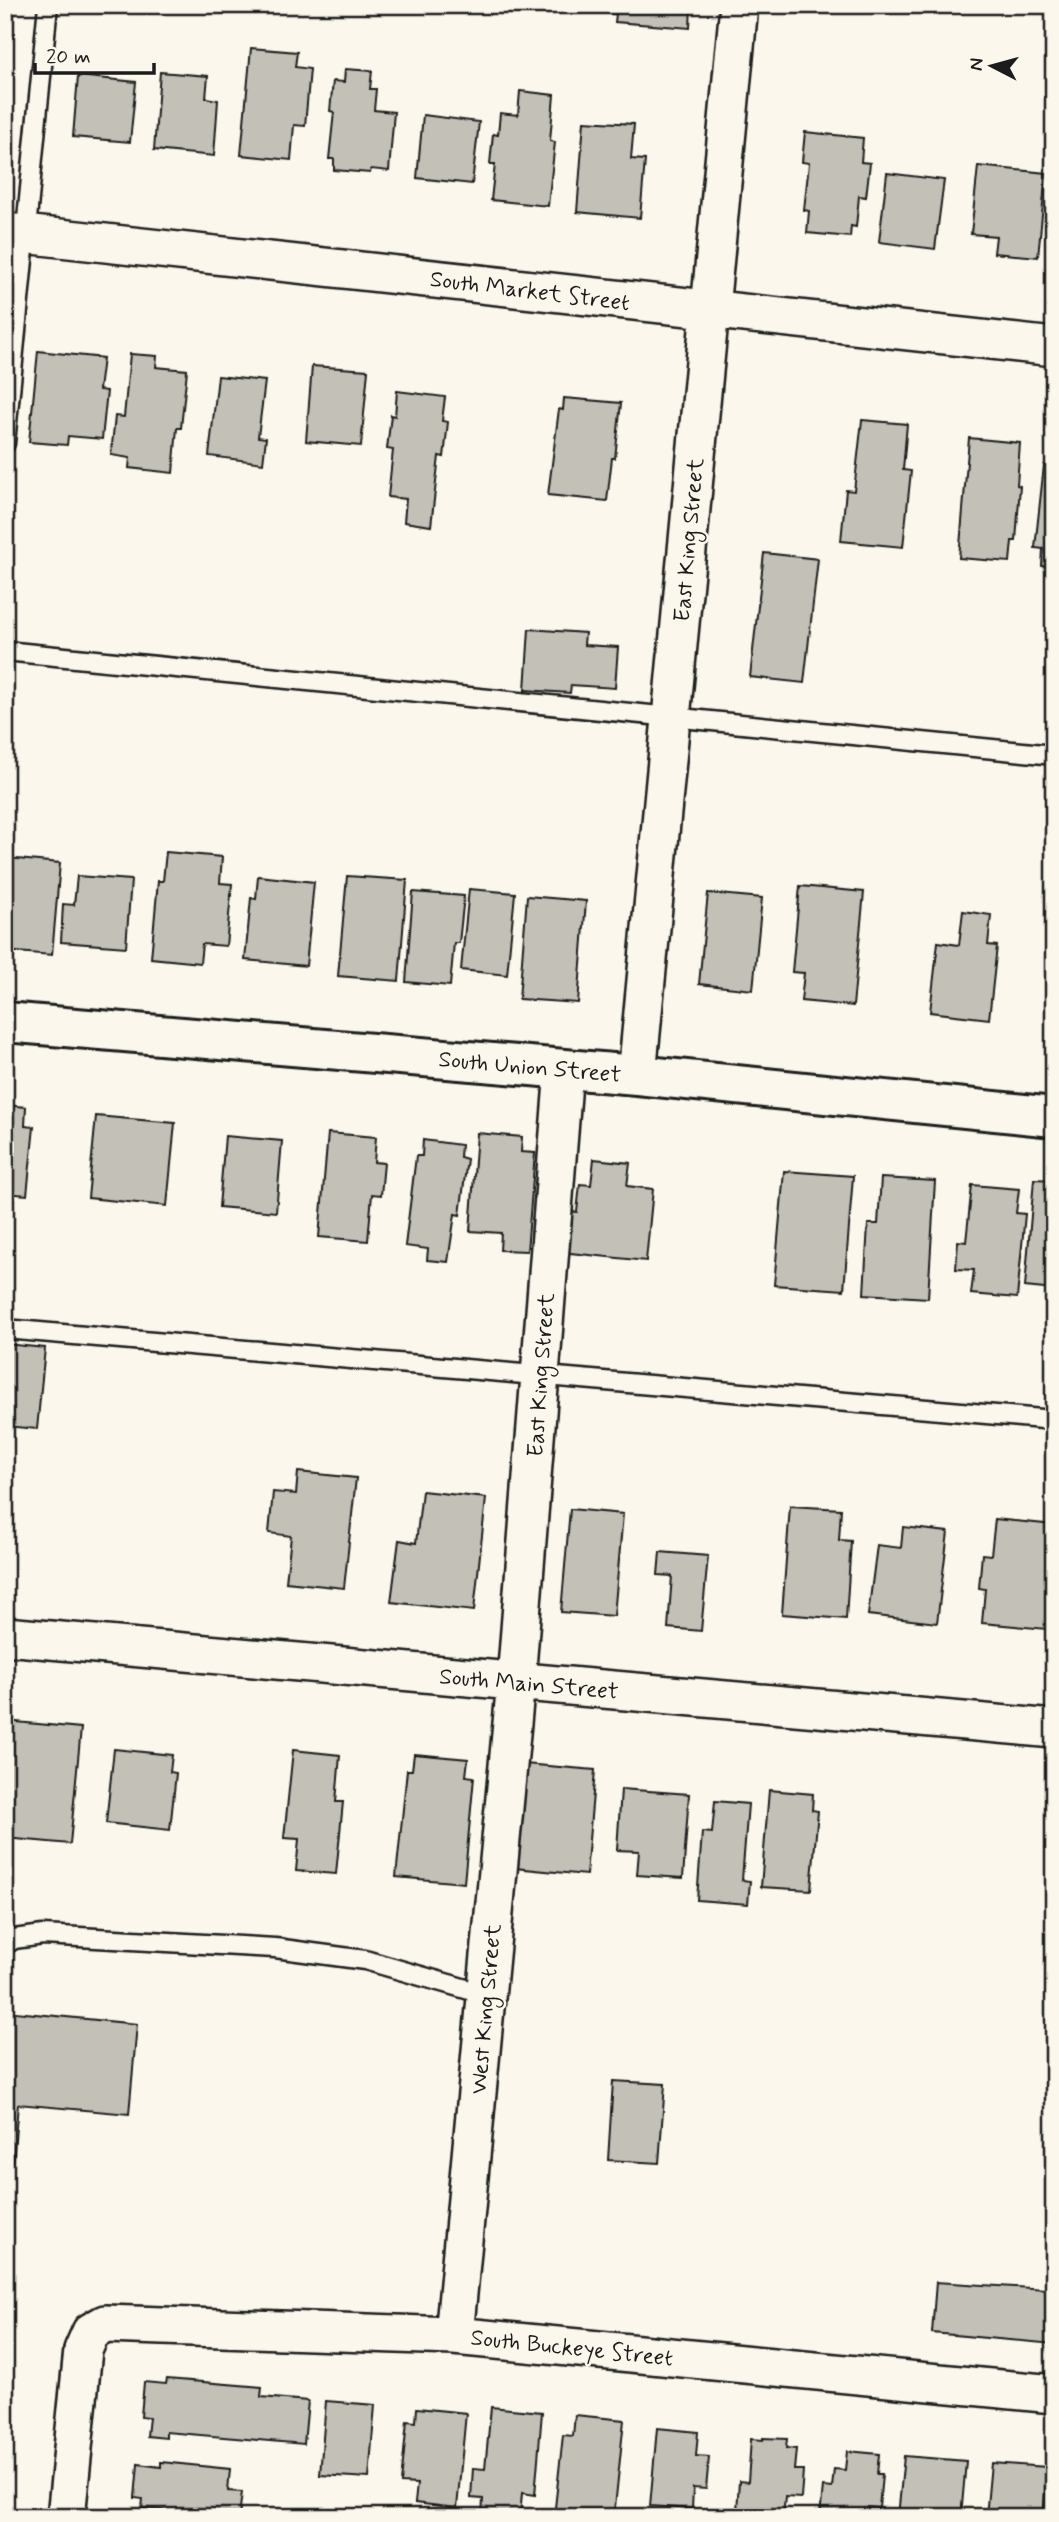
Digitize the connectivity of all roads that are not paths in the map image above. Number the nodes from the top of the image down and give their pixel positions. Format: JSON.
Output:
{"nodes":[{"id":1,"x":48,"y":5,"type":"edge"},
{"id":2,"x":739,"y":5,"type":"edge"},
{"id":3,"x":16,"y":233,"type":"edge"},
{"id":4,"x":709,"y":311,"type":"junction"},
{"id":5,"x":1054,"y":347,"type":"edge"},
{"id":6,"x":5,"y":443,"type":"edge"},
{"id":7,"x":5,"y":651,"type":"edge"},
{"id":8,"x":671,"y":717,"type":"junction"},
{"id":9,"x":1054,"y":755,"type":"edge"},
{"id":10,"x":5,"y":1023,"type":"edge"},
{"id":11,"x":564,"y":1069,"type":"junction"},
{"id":12,"x":637,"y":1075,"type":"junction"},
{"id":13,"x":1054,"y":1117,"type":"edge"},
{"id":14,"x":5,"y":1329,"type":"edge"},
{"id":15,"x":540,"y":1375,"type":"junction"},
{"id":16,"x":1054,"y":1420,"type":"edge"},
{"id":17,"x":5,"y":1636,"type":"edge"},
{"id":18,"x":516,"y":1681,"type":"junction"},
{"id":19,"x":1054,"y":1729,"type":"edge"},
{"id":20,"x":5,"y":1945,"type":"edge"},
{"id":21,"x":486,"y":1995,"type":"junction"},
{"id":22,"x":454,"y":2336,"type":"junction"},
{"id":23,"x":1054,"y":2394,"type":"edge"},
{"id":24,"x":66,"y":2517,"type":"edge"}],
"edges":[{"from":1,"to":3,"type":"lane"},
{"from":2,"to":4,"type":"street","name":"East King Street"},
{"from":3,"to":4,"type":"street","name":"South Market Street"},
{"from":3,"to":6,"type":"lane"},
{"from":4,"to":5,"type":"street","name":"South Market Street"},
{"from":4,"to":8,"type":"street","name":"East King Street"},
{"from":7,"to":8,"type":"lane"},
{"from":8,"to":9,"type":"lane"},
{"from":8,"to":12,"type":"street","name":"East King Street"},
{"from":10,"to":11,"type":"street","name":"South Union Street"},
{"from":11,"to":12,"type":"street","name":"South Union Street"},
{"from":11,"to":15,"type":"street","name":"East King Street"},
{"from":12,"to":13,"type":"street","name":"South Union Street"},
{"from":14,"to":15,"type":"lane"},
{"from":15,"to":16,"type":"lane"},
{"from":15,"to":18,"type":"street","name":"East King Street"},
{"from":17,"to":18,"type":"street","name":"South Main Street"},
{"from":18,"to":19,"type":"street","name":"South Main Street"},
{"from":18,"to":21,"type":"street","name":"West King Street"},
{"from":20,"to":21,"type":"lane"},
{"from":21,"to":22,"type":"street","name":"West King Street"},
{"from":22,"to":23,"type":"street","name":"South Buckeye Street"},
{"from":22,"to":24,"type":"street","name":"South Buckeye Street"}]}
